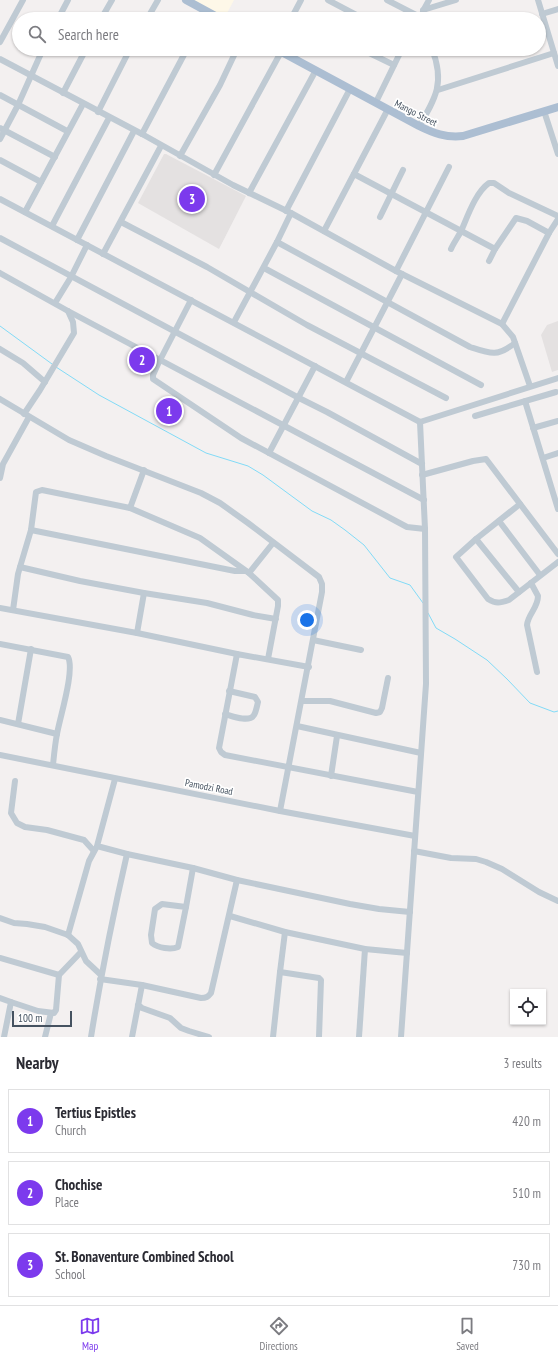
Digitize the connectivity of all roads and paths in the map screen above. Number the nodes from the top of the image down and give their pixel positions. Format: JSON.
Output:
{"nodes":[{"id":1,"x":23,"y":0,"type":"edge"},
{"id":2,"x":68,"y":0,"type":"edge"},
{"id":3,"x":112,"y":0,"type":"edge"},
{"id":4,"x":158,"y":0,"type":"edge"},
{"id":5,"x":186,"y":0,"type":"edge"},
{"id":6,"x":301,"y":0,"type":"edge"},
{"id":7,"x":328,"y":0,"type":"edge"},
{"id":8,"x":387,"y":0,"type":"edge"},
{"id":9,"x":429,"y":0,"type":"edge"},
{"id":10,"x":456,"y":0,"type":"edge"},
{"id":11,"x":538,"y":0,"type":"edge"},
{"id":12,"x":558,"y":9,"type":"edge"},
{"id":13,"x":424,"y":10,"type":"joint"},
{"id":14,"x":206,"y":11,"type":"edge"},
{"id":15,"x":16,"y":12,"type":"edge"},
{"id":16,"x":62,"y":12,"type":"edge"},
{"id":17,"x":106,"y":12,"type":"edge"},
{"id":18,"x":152,"y":12,"type":"edge"},
{"id":19,"x":295,"y":12,"type":"edge"},
{"id":20,"x":351,"y":12,"type":"edge"},
{"id":21,"x":409,"y":12,"type":"edge"},
{"id":22,"x":541,"y":12,"type":"edge"},
{"id":23,"x":546,"y":16,"type":"edge"},
{"id":24,"x":12,"y":20,"type":"edge"},
{"id":25,"x":546,"y":30,"type":"edge"},
{"id":26,"x":0,"y":42,"type":"edge"},
{"id":27,"x":554,"y":53,"type":"junction"},
{"id":28,"x":40,"y":56,"type":"edge"},
{"id":29,"x":82,"y":56,"type":"edge"},
{"id":30,"x":126,"y":56,"type":"edge"},
{"id":31,"x":183,"y":56,"type":"edge"},
{"id":32,"x":234,"y":56,"type":"edge"},
{"id":33,"x":275,"y":56,"type":"edge"},
{"id":34,"x":288,"y":56,"type":"edge"},
{"id":35,"x":375,"y":56,"type":"edge"},
{"id":36,"x":399,"y":56,"type":"edge"},
{"id":37,"x":434,"y":56,"type":"edge"},
{"id":38,"x":545,"y":56,"type":"edge"},
{"id":39,"x":546,"y":56,"type":"edge"},
{"id":40,"x":0,"y":59,"type":"edge"},
{"id":41,"x":394,"y":66,"type":"junction"},
{"id":42,"x":558,"y":66,"type":"edge"},
{"id":43,"x":316,"y":70,"type":"junction"},
{"id":44,"x":31,"y":76,"type":"junction"},
{"id":45,"x":350,"y":89,"type":"junction"},
{"id":46,"x":438,"y":90,"type":"junction"},
{"id":47,"x":63,"y":93,"type":"junction"},
{"id":48,"x":0,"y":95,"type":"edge"},
{"id":49,"x":376,"y":102,"type":"junction"},
{"id":50,"x":18,"y":104,"type":"junction"},
{"id":51,"x":83,"y":104,"type":"junction"},
{"id":52,"x":558,"y":107,"type":"edge"},
{"id":53,"x":388,"y":109,"type":"junction"},
{"id":54,"x":544,"y":111,"type":"junction"},
{"id":55,"x":98,"y":112,"type":"junction"},
{"id":56,"x":109,"y":118,"type":"junction"},
{"id":57,"x":419,"y":126,"type":"junction"},
{"id":58,"x":2,"y":129,"type":"edge"},
{"id":59,"x":67,"y":131,"type":"junction"},
{"id":60,"x":134,"y":131,"type":"junction"},
{"id":61,"x":142,"y":134,"type":"junction"},
{"id":62,"x":0,"y":139,"type":"edge"},
{"id":63,"x":161,"y":146,"type":"junction"},
{"id":64,"x":558,"y":154,"type":"edge"},
{"id":65,"x":180,"y":156,"type":"junction"},
{"id":66,"x":55,"y":157,"type":"junction"},
{"id":67,"x":0,"y":160,"type":"edge"},
{"id":68,"x":449,"y":167,"type":"dead end"},
{"id":69,"x":403,"y":170,"type":"dead end"},
{"id":70,"x":354,"y":174,"type":"junction"},
{"id":71,"x":214,"y":175,"type":"junction"},
{"id":72,"x":41,"y":182,"type":"junction"},
{"id":73,"x":249,"y":193,"type":"junction"},
{"id":74,"x":392,"y":194,"type":"junction"},
{"id":75,"x":0,"y":199,"type":"edge"},
{"id":76,"x":25,"y":212,"type":"junction"},
{"id":77,"x":288,"y":212,"type":"junction"},
{"id":78,"x":425,"y":212,"type":"junction"},
{"id":79,"x":558,"y":216,"type":"edge"},
{"id":80,"x":380,"y":217,"type":"dead end"},
{"id":81,"x":121,"y":222,"type":"junction"},
{"id":82,"x":557,"y":222,"type":"edge"},
{"id":83,"x":52,"y":226,"type":"junction"},
{"id":84,"x":324,"y":231,"type":"junction"},
{"id":85,"x":461,"y":231,"type":"junction"},
{"id":86,"x":549,"y":233,"type":"junction"},
{"id":87,"x":0,"y":238,"type":"edge"},
{"id":88,"x":77,"y":240,"type":"junction"},
{"id":89,"x":277,"y":242,"type":"junction"},
{"id":90,"x":87,"y":245,"type":"junction"},
{"id":91,"x":451,"y":249,"type":"dead end"},
{"id":92,"x":495,"y":249,"type":"junction"},
{"id":93,"x":103,"y":254,"type":"junction"},
{"id":94,"x":489,"y":261,"type":"dead end"},
{"id":95,"x":264,"y":268,"type":"junction"},
{"id":96,"x":396,"y":271,"type":"junction"},
{"id":97,"x":0,"y":273,"type":"edge"},
{"id":98,"x":402,"y":274,"type":"junction"},
{"id":99,"x":71,"y":277,"type":"junction"},
{"id":100,"x":251,"y":292,"type":"junction"},
{"id":101,"x":191,"y":300,"type":"junction"},
{"id":102,"x":388,"y":302,"type":"junction"},
{"id":103,"x":55,"y":303,"type":"junction"},
{"id":104,"x":68,"y":311,"type":"junction"},
{"id":105,"x":234,"y":322,"type":"junction"},
{"id":106,"x":502,"y":324,"type":"junction"},
{"id":107,"x":374,"y":327,"type":"junction"},
{"id":108,"x":174,"y":331,"type":"junction"},
{"id":109,"x":516,"y":343,"type":"junction"},
{"id":110,"x":0,"y":349,"type":"edge"},
{"id":111,"x":361,"y":353,"type":"junction"},
{"id":112,"x":160,"y":360,"type":"junction"},
{"id":113,"x":315,"y":366,"type":"junction"},
{"id":114,"x":558,"y":378,"type":"edge"},
{"id":115,"x":45,"y":382,"type":"junction"},
{"id":116,"x":346,"y":382,"type":"junction"},
{"id":117,"x":481,"y":385,"type":"dead end"},
{"id":118,"x":530,"y":386,"type":"junction"},
{"id":119,"x":556,"y":392,"type":"dead end"},
{"id":120,"x":299,"y":398,"type":"junction"},
{"id":121,"x":446,"y":398,"type":"dead end"},
{"id":122,"x":0,"y":400,"type":"edge"},
{"id":123,"x":525,"y":401,"type":"junction"},
{"id":124,"x":26,"y":415,"type":"junction"},
{"id":125,"x":475,"y":416,"type":"dead end"},
{"id":126,"x":558,"y":421,"type":"edge"},
{"id":127,"x":420,"y":422,"type":"junction"},
{"id":128,"x":284,"y":426,"type":"junction"},
{"id":129,"x":533,"y":428,"type":"junction"},
{"id":130,"x":269,"y":453,"type":"junction"},
{"id":131,"x":558,"y":453,"type":"edge"},
{"id":132,"x":543,"y":458,"type":"junction"},
{"id":133,"x":422,"y":464,"type":"junction"},
{"id":134,"x":144,"y":470,"type":"junction"},
{"id":135,"x":422,"y":475,"type":"junction"},
{"id":136,"x":0,"y":478,"type":"edge"},
{"id":137,"x":558,"y":484,"type":"edge"},
{"id":138,"x":551,"y":486,"type":"junction"},
{"id":139,"x":424,"y":500,"type":"junction"},
{"id":140,"x":520,"y":504,"type":"junction"},
{"id":141,"x":130,"y":508,"type":"junction"},
{"id":142,"x":558,"y":509,"type":"edge"},
{"id":143,"x":499,"y":521,"type":"junction"},
{"id":144,"x":425,"y":529,"type":"junction"},
{"id":145,"x":31,"y":530,"type":"junction"},
{"id":146,"x":476,"y":539,"type":"junction"},
{"id":147,"x":273,"y":543,"type":"junction"},
{"id":148,"x":558,"y":554,"type":"edge"},
{"id":149,"x":558,"y":562,"type":"edge"},
{"id":150,"x":20,"y":568,"type":"junction"},
{"id":151,"x":247,"y":572,"type":"junction"},
{"id":152,"x":540,"y":576,"type":"junction"},
{"id":153,"x":530,"y":583,"type":"junction"},
{"id":154,"x":519,"y":592,"type":"junction"},
{"id":155,"x":144,"y":593,"type":"junction"},
{"id":156,"x":0,"y":608,"type":"edge"},
{"id":157,"x":13,"y":610,"type":"junction"},
{"id":158,"x":276,"y":619,"type":"junction"},
{"id":159,"x":137,"y":633,"type":"junction"},
{"id":160,"x":313,"y":640,"type":"junction"},
{"id":161,"x":0,"y":644,"type":"edge"},
{"id":162,"x":31,"y":649,"type":"junction"},
{"id":163,"x":361,"y":650,"type":"dead end"},
{"id":164,"x":237,"y":654,"type":"junction"},
{"id":165,"x":268,"y":659,"type":"junction"},
{"id":166,"x":309,"y":666,"type":"junction"},
{"id":167,"x":537,"y":672,"type":"dead end"},
{"id":168,"x":388,"y":678,"type":"dead end"},
{"id":169,"x":229,"y":691,"type":"junction"},
{"id":170,"x":302,"y":701,"type":"junction"},
{"id":171,"x":225,"y":714,"type":"junction"},
{"id":172,"x":0,"y":720,"type":"edge"},
{"id":173,"x":18,"y":724,"type":"junction"},
{"id":174,"x":297,"y":726,"type":"junction"},
{"id":175,"x":57,"y":734,"type":"junction"},
{"id":176,"x":337,"y":736,"type":"junction"},
{"id":177,"x":421,"y":753,"type":"junction"},
{"id":178,"x":0,"y":755,"type":"edge"},
{"id":179,"x":52,"y":765,"type":"junction"},
{"id":180,"x":289,"y":767,"type":"junction"},
{"id":181,"x":331,"y":776,"type":"junction"},
{"id":182,"x":115,"y":779,"type":"junction"},
{"id":183,"x":15,"y":781,"type":"dead end"},
{"id":184,"x":418,"y":792,"type":"junction"},
{"id":185,"x":280,"y":811,"type":"junction"},
{"id":186,"x":415,"y":836,"type":"junction"},
{"id":187,"x":95,"y":848,"type":"junction"},
{"id":188,"x":414,"y":851,"type":"junction"},
{"id":189,"x":127,"y":854,"type":"junction"},
{"id":190,"x":193,"y":868,"type":"junction"},
{"id":191,"x":237,"y":880,"type":"junction"},
{"id":192,"x":558,"y":901,"type":"edge"},
{"id":193,"x":186,"y":906,"type":"junction"},
{"id":194,"x":410,"y":912,"type":"junction"},
{"id":195,"x":230,"y":916,"type":"junction"},
{"id":196,"x":0,"y":918,"type":"edge"},
{"id":197,"x":285,"y":932,"type":"junction"},
{"id":198,"x":68,"y":935,"type":"junction"},
{"id":199,"x":365,"y":949,"type":"junction"},
{"id":200,"x":81,"y":952,"type":"junction"},
{"id":201,"x":407,"y":954,"type":"junction"},
{"id":202,"x":0,"y":958,"type":"edge"},
{"id":203,"x":280,"y":972,"type":"junction"},
{"id":204,"x":59,"y":975,"type":"junction"},
{"id":205,"x":101,"y":977,"type":"junction"},
{"id":206,"x":142,"y":985,"type":"junction"},
{"id":207,"x":0,"y":998,"type":"edge"},
{"id":208,"x":11,"y":1002,"type":"junction"},
{"id":209,"x":138,"y":1005,"type":"junction"},
{"id":210,"x":51,"y":1014,"type":"junction"},
{"id":211,"x":4,"y":1037,"type":"edge"},
{"id":212,"x":45,"y":1037,"type":"edge"},
{"id":213,"x":91,"y":1037,"type":"edge"},
{"id":214,"x":132,"y":1037,"type":"edge"},
{"id":215,"x":209,"y":1037,"type":"edge"},
{"id":216,"x":273,"y":1037,"type":"edge"},
{"id":217,"x":319,"y":1037,"type":"edge"},
{"id":218,"x":359,"y":1037,"type":"edge"},
{"id":219,"x":401,"y":1037,"type":"edge"}],
"edges":[{"from":1,"to":15,"type":"street"},
{"from":2,"to":16,"type":"street"},
{"from":3,"to":17,"type":"street"},
{"from":4,"to":18,"type":"street"},
{"from":5,"to":14,"type":"main road"},
{"from":6,"to":19,"type":"street"},
{"from":7,"to":20,"type":"street"},
{"from":8,"to":21,"type":"street"},
{"from":9,"to":13,"type":"street"},
{"from":10,"to":13,"type":"street"},
{"from":11,"to":22,"type":"street"},
{"from":12,"to":23,"type":"street"},
{"from":24,"to":26,"type":"street"},
{"from":25,"to":27,"type":"street"},
{"from":27,"to":39,"type":"street"},
{"from":27,"to":42,"type":"street"},
{"from":28,"to":44,"type":"street"},
{"from":29,"to":47,"type":"street"},
{"from":30,"to":55,"type":"street"},
{"from":31,"to":61,"type":"street"},
{"from":32,"to":65,"type":"street"},
{"from":33,"to":71,"type":"street"},
{"from":34,"to":43,"type":"main road","name":"Mango Street"},
{"from":35,"to":41,"type":"street"},
{"from":36,"to":41,"type":"street"},
{"from":37,"to":46,"type":"street"},
{"from":38,"to":46,"type":"street"},
{"from":40,"to":44,"type":"street"},
{"from":41,"to":49,"type":"street"},
{"from":43,"to":45,"type":"main road","name":"Mango Street"},
{"from":43,"to":73,"type":"street"},
{"from":44,"to":47,"type":"street"},
{"from":44,"to":50,"type":"street"},
{"from":45,"to":49,"type":"main road","name":"Mango Street"},
{"from":45,"to":77,"type":"street"},
{"from":46,"to":57,"type":"street"},
{"from":47,"to":51,"type":"street"},
{"from":48,"to":50,"type":"street"},
{"from":49,"to":53,"type":"main road","name":"Mango Street"},
{"from":50,"to":58,"type":"street"},
{"from":50,"to":59,"type":"street"},
{"from":51,"to":55,"type":"street"},
{"from":51,"to":59,"type":"street"},
{"from":52,"to":54,"type":"main road","name":"Mango Street"},
{"from":53,"to":57,"type":"main road","name":"Mango Street"},
{"from":53,"to":70,"type":"street"},
{"from":54,"to":57,"type":"main road","name":"Mango Street"},
{"from":54,"to":64,"type":"street"},
{"from":55,"to":56,"type":"street"},
{"from":56,"to":60,"type":"street"},
{"from":56,"to":83,"type":"street"},
{"from":58,"to":62,"type":"street"},
{"from":58,"to":66,"type":"street"},
{"from":59,"to":66,"type":"street"},
{"from":60,"to":61,"type":"street"},
{"from":60,"to":88,"type":"street"},
{"from":61,"to":63,"type":"street"},
{"from":63,"to":65,"type":"street"},
{"from":63,"to":81,"type":"street"},
{"from":65,"to":71,"type":"street"},
{"from":66,"to":72,"type":"street"},
{"from":67,"to":72,"type":"street"},
{"from":68,"to":78,"type":"street"},
{"from":69,"to":74,"type":"street"},
{"from":70,"to":74,"type":"street"},
{"from":70,"to":84,"type":"street"},
{"from":71,"to":73,"type":"street"},
{"from":72,"to":76,"type":"street"},
{"from":73,"to":77,"type":"street"},
{"from":74,"to":78,"type":"street"},
{"from":74,"to":80,"type":"street"},
{"from":75,"to":76,"type":"street"},
{"from":76,"to":83,"type":"street"},
{"from":77,"to":84,"type":"street"},
{"from":77,"to":89,"type":"street"},
{"from":78,"to":85,"type":"street"},
{"from":78,"to":96,"type":"street"},
{"from":79,"to":85,"type":"street"},
{"from":81,"to":93,"type":"street"},
{"from":81,"to":100,"type":"street"},
{"from":82,"to":86,"type":"street"},
{"from":83,"to":88,"type":"street"},
{"from":84,"to":96,"type":"street"},
{"from":85,"to":91,"type":"street"},
{"from":85,"to":92,"type":"street"},
{"from":86,"to":92,"type":"street"},
{"from":86,"to":106,"type":"street"},
{"from":87,"to":99,"type":"street"},
{"from":88,"to":90,"type":"street"},
{"from":89,"to":95,"type":"street"},
{"from":89,"to":102,"type":"street"},
{"from":90,"to":93,"type":"street"},
{"from":90,"to":99,"type":"street"},
{"from":92,"to":94,"type":"street"},
{"from":93,"to":101,"type":"street"},
{"from":95,"to":100,"type":"street"},
{"from":95,"to":107,"type":"street"},
{"from":96,"to":98,"type":"street"},
{"from":97,"to":103,"type":"street"},
{"from":98,"to":102,"type":"street"},
{"from":98,"to":106,"type":"street"},
{"from":99,"to":103,"type":"street"},
{"from":99,"to":108,"type":"street"},
{"from":100,"to":105,"type":"street"},
{"from":100,"to":111,"type":"street"},
{"from":101,"to":105,"type":"street"},
{"from":101,"to":108,"type":"street"},
{"from":102,"to":107,"type":"street"},
{"from":102,"to":109,"type":"street"},
{"from":103,"to":104,"type":"street"},
{"from":104,"to":112,"type":"street"},
{"from":104,"to":115,"type":"street"},
{"from":105,"to":113,"type":"street"},
{"from":106,"to":109,"type":"street"},
{"from":107,"to":111,"type":"street"},
{"from":107,"to":117,"type":"street"},
{"from":108,"to":112,"type":"street"},
{"from":108,"to":120,"type":"street"},
{"from":109,"to":118,"type":"street"},
{"from":110,"to":115,"type":"street"},
{"from":111,"to":116,"type":"street"},
{"from":111,"to":121,"type":"street"},
{"from":112,"to":128,"type":"street"},
{"from":112,"to":130,"type":"street"},
{"from":113,"to":116,"type":"street"},
{"from":113,"to":120,"type":"street"},
{"from":114,"to":118,"type":"street"},
{"from":115,"to":124,"type":"street"},
{"from":116,"to":127,"type":"street"},
{"from":118,"to":127,"type":"street"},
{"from":119,"to":123,"type":"street"},
{"from":120,"to":128,"type":"street"},
{"from":120,"to":133,"type":"street"},
{"from":122,"to":124,"type":"street"},
{"from":123,"to":125,"type":"street"},
{"from":123,"to":129,"type":"street"},
{"from":124,"to":134,"type":"street"},
{"from":124,"to":136,"type":"street"},
{"from":126,"to":129,"type":"street"},
{"from":127,"to":133,"type":"street"},
{"from":128,"to":130,"type":"street"},
{"from":128,"to":139,"type":"street"},
{"from":129,"to":132,"type":"street"},
{"from":130,"to":144,"type":"street"},
{"from":131,"to":132,"type":"street"},
{"from":132,"to":138,"type":"street"},
{"from":133,"to":135,"type":"street"},
{"from":134,"to":141,"type":"street"},
{"from":134,"to":147,"type":"street"},
{"from":135,"to":139,"type":"street"},
{"from":135,"to":140,"type":"street"},
{"from":137,"to":138,"type":"street"},
{"from":138,"to":142,"type":"street"},
{"from":139,"to":144,"type":"street"},
{"from":140,"to":143,"type":"street"},
{"from":140,"to":148,"type":"street"},
{"from":141,"to":145,"type":"street"},
{"from":141,"to":151,"type":"street"},
{"from":143,"to":146,"type":"street"},
{"from":143,"to":152,"type":"street"},
{"from":144,"to":177,"type":"street"},
{"from":145,"to":150,"type":"street"},
{"from":145,"to":151,"type":"street"},
{"from":146,"to":154,"type":"street"},
{"from":146,"to":154,"type":"street"},
{"from":147,"to":151,"type":"street"},
{"from":147,"to":160,"type":"street"},
{"from":149,"to":152,"type":"street"},
{"from":150,"to":155,"type":"street"},
{"from":150,"to":157,"type":"street"},
{"from":151,"to":158,"type":"street"},
{"from":152,"to":153,"type":"street"},
{"from":153,"to":154,"type":"street"},
{"from":153,"to":167,"type":"street"},
{"from":155,"to":158,"type":"street"},
{"from":155,"to":159,"type":"street"},
{"from":156,"to":157,"type":"street"},
{"from":157,"to":159,"type":"street"},
{"from":158,"to":165,"type":"street"},
{"from":159,"to":164,"type":"street"},
{"from":160,"to":163,"type":"street"},
{"from":160,"to":166,"type":"street"},
{"from":161,"to":162,"type":"street"},
{"from":162,"to":173,"type":"street"},
{"from":162,"to":175,"type":"street"},
{"from":164,"to":165,"type":"street"},
{"from":164,"to":169,"type":"street"},
{"from":165,"to":166,"type":"street"},
{"from":166,"to":170,"type":"street"},
{"from":168,"to":170,"type":"street"},
{"from":169,"to":171,"type":"street"},
{"from":169,"to":171,"type":"street"},
{"from":170,"to":174,"type":"street"},
{"from":171,"to":180,"type":"street"},
{"from":172,"to":173,"type":"street"},
{"from":173,"to":175,"type":"street"},
{"from":174,"to":176,"type":"street"},
{"from":174,"to":180,"type":"street"},
{"from":175,"to":179,"type":"street"},
{"from":176,"to":177,"type":"street"},
{"from":176,"to":181,"type":"street"},
{"from":177,"to":184,"type":"street"},
{"from":178,"to":179,"type":"street","name":"Pamodzi Road"},
{"from":179,"to":182,"type":"street","name":"Pamodzi Road"},
{"from":180,"to":181,"type":"street"},
{"from":180,"to":185,"type":"street"},
{"from":181,"to":184,"type":"street"},
{"from":182,"to":185,"type":"street","name":"Pamodzi Road"},
{"from":182,"to":187,"type":"street"},
{"from":183,"to":187,"type":"street"},
{"from":184,"to":186,"type":"street"},
{"from":185,"to":186,"type":"street","name":"Pamodzi Road"},
{"from":186,"to":188,"type":"street"},
{"from":187,"to":189,"type":"street"},
{"from":187,"to":198,"type":"street"},
{"from":188,"to":192,"type":"street"},
{"from":188,"to":194,"type":"street"},
{"from":189,"to":190,"type":"street"},
{"from":189,"to":205,"type":"street"},
{"from":190,"to":191,"type":"street"},
{"from":190,"to":193,"type":"street"},
{"from":191,"to":194,"type":"street"},
{"from":191,"to":195,"type":"street"},
{"from":193,"to":193,"type":"street"},
{"from":194,"to":201,"type":"street"},
{"from":195,"to":197,"type":"street"},
{"from":195,"to":206,"type":"street"},
{"from":196,"to":198,"type":"street"},
{"from":197,"to":199,"type":"street"},
{"from":197,"to":203,"type":"street"},
{"from":198,"to":200,"type":"street"},
{"from":199,"to":201,"type":"street"},
{"from":199,"to":218,"type":"street"},
{"from":200,"to":204,"type":"street"},
{"from":200,"to":205,"type":"street"},
{"from":201,"to":219,"type":"street"},
{"from":202,"to":204,"type":"street"},
{"from":203,"to":216,"type":"street"},
{"from":203,"to":217,"type":"street"},
{"from":204,"to":210,"type":"street"},
{"from":205,"to":206,"type":"street"},
{"from":205,"to":213,"type":"street"},
{"from":206,"to":209,"type":"street"},
{"from":207,"to":208,"type":"street"},
{"from":208,"to":210,"type":"street"},
{"from":208,"to":211,"type":"street"},
{"from":209,"to":214,"type":"street"},
{"from":209,"to":215,"type":"street"},
{"from":210,"to":212,"type":"street"}]}
